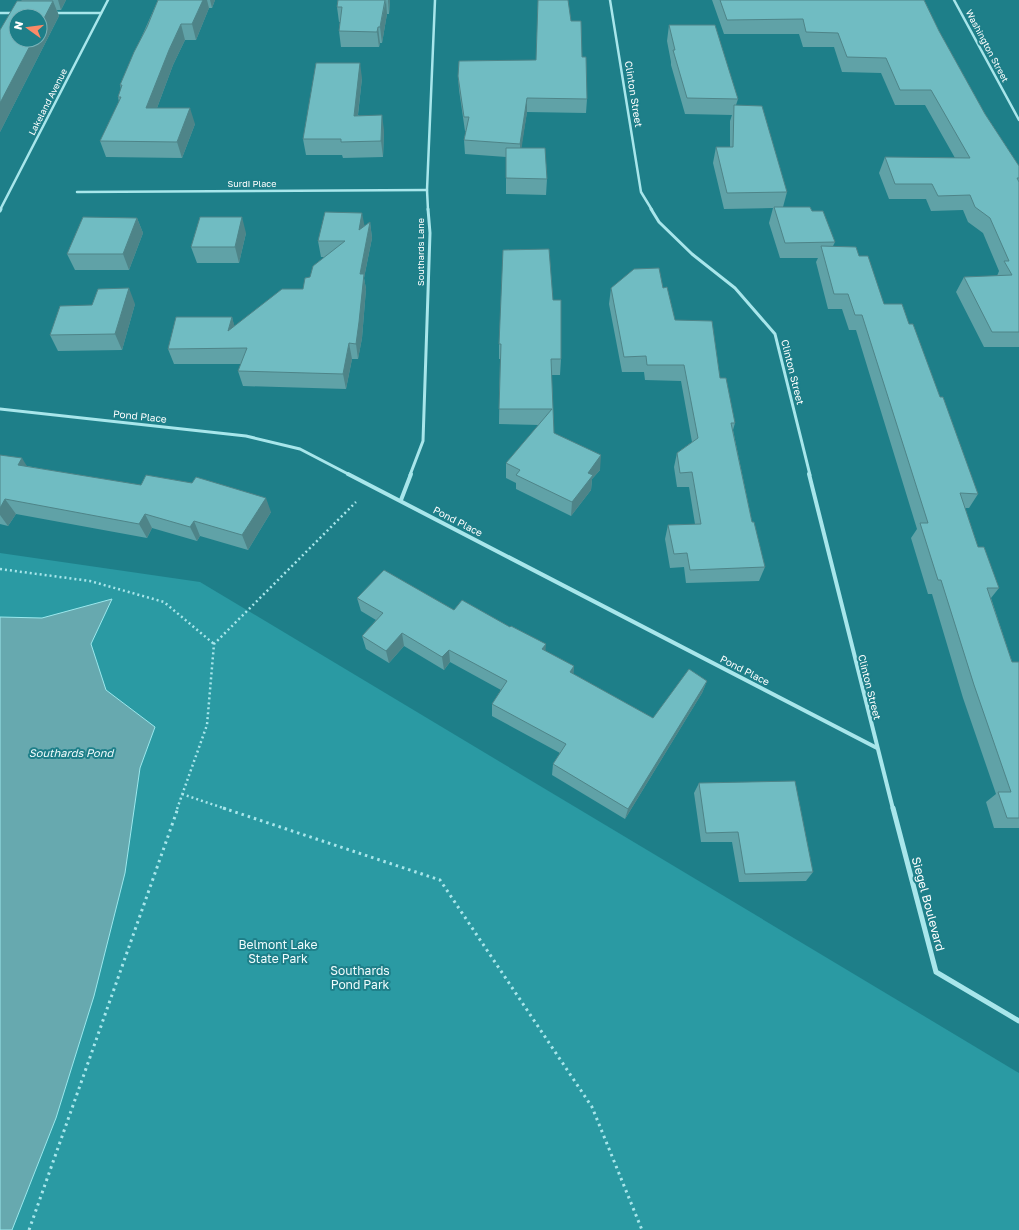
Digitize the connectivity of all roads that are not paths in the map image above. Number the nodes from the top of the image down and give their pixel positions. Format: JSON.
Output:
{"nodes":[{"id":1,"x":108,"y":0,"type":"edge"},
{"id":2,"x":435,"y":0,"type":"edge"},
{"id":3,"x":610,"y":0,"type":"edge"},
{"id":4,"x":954,"y":0,"type":"edge"},
{"id":5,"x":51,"y":13,"type":"edge"},
{"id":6,"x":101,"y":13,"type":"junction"},
{"id":7,"x":1019,"y":120,"type":"edge"},
{"id":8,"x":427,"y":190,"type":"junction"},
{"id":9,"x":78,"y":192,"type":"dead end"},
{"id":10,"x":0,"y":211,"type":"edge"},
{"id":11,"x":0,"y":409,"type":"edge"},
{"id":12,"x":401,"y":500,"type":"junction"},
{"id":13,"x":877,"y":748,"type":"junction"},
{"id":14,"x":1019,"y":1021,"type":"edge"}],
"edges":[{"from":1,"to":6,"type":"street","name":"Lakeland Avenue"},
{"from":2,"to":8,"type":"street","name":"Southards Lane"},
{"from":3,"to":13,"type":"street","name":"Clinton Street"},
{"from":4,"to":7,"type":"street","name":"Washington Street"},
{"from":5,"to":6,"type":"street"},
{"from":6,"to":10,"type":"street","name":"Lakeland Avenue"},
{"from":8,"to":9,"type":"street","name":"Surdi Place"},
{"from":8,"to":12,"type":"street","name":"Southards Lane"},
{"from":11,"to":12,"type":"street","name":"Pond Place"},
{"from":12,"to":13,"type":"street","name":"Pond Place"},
{"from":13,"to":14,"type":"street","name":"Siegel Boulevard"}]}
